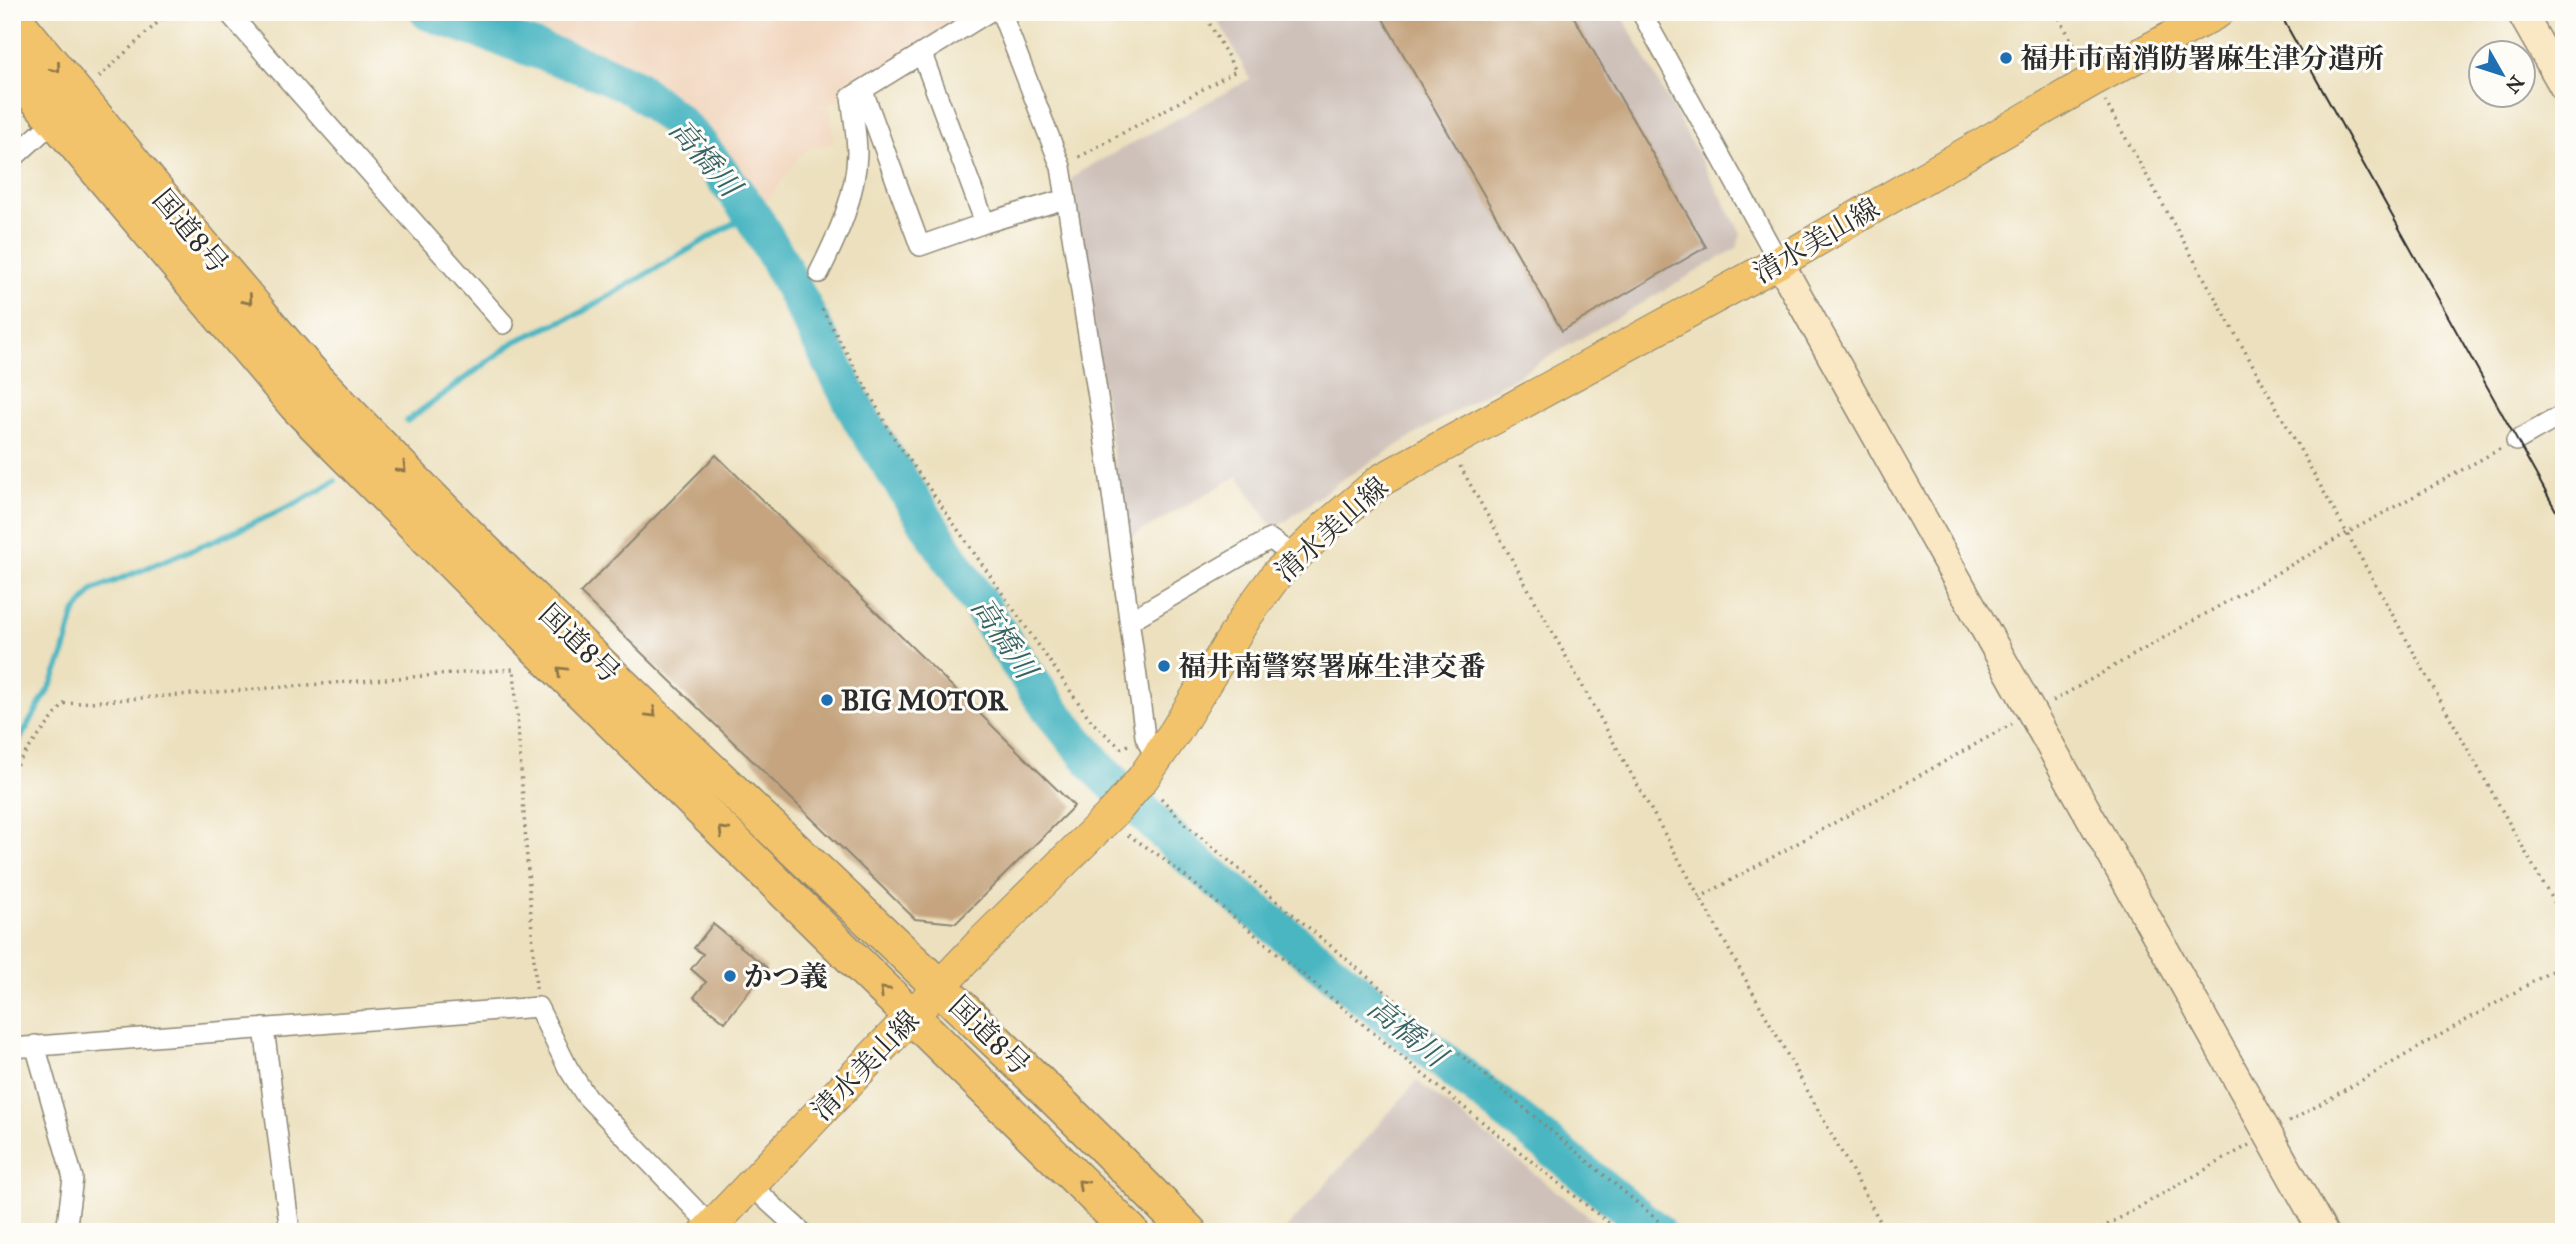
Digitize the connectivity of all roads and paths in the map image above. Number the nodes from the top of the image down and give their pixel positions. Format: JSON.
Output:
{"nodes":[{"id":1,"x":169,"y":12,"type":"edge"},
{"id":2,"x":229,"y":12,"type":"edge"},
{"id":3,"x":989,"y":12,"type":"edge"},
{"id":4,"x":1002,"y":12,"type":"edge"},
{"id":5,"x":1203,"y":12,"type":"edge"},
{"id":6,"x":1641,"y":12,"type":"edge"},
{"id":7,"x":2056,"y":12,"type":"edge"},
{"id":8,"x":2218,"y":12,"type":"edge"},
{"id":9,"x":2521,"y":12,"type":"edge"},
{"id":10,"x":12,"y":16,"type":"edge"},
{"id":11,"x":922,"y":54,"type":"junction"},
{"id":12,"x":12,"y":69,"type":"edge"},
{"id":13,"x":2093,"y":80,"type":"junction"},
{"id":14,"x":2564,"y":87,"type":"edge"},
{"id":15,"x":863,"y":91,"type":"junction"},
{"id":16,"x":78,"y":96,"type":"junction"},
{"id":17,"x":54,"y":121,"type":"junction"},
{"id":18,"x":12,"y":159,"type":"edge"},
{"id":19,"x":1061,"y":167,"type":"junction"},
{"id":20,"x":1065,"y":199,"type":"junction"},
{"id":21,"x":985,"y":223,"type":"junction"},
{"id":22,"x":1779,"y":262,"type":"junction"},
{"id":23,"x":819,"y":273,"type":"dead end"},
{"id":24,"x":822,"y":309,"type":"dead end"},
{"id":25,"x":504,"y":324,"type":"dead end"},
{"id":26,"x":2564,"y":414,"type":"edge"},
{"id":27,"x":2516,"y":440,"type":"joint"},
{"id":28,"x":1448,"y":443,"type":"junction"},
{"id":29,"x":2347,"y":533,"type":"junction"},
{"id":30,"x":1295,"y":557,"type":"junction"},
{"id":31,"x":1129,"y":621,"type":"junction"},
{"id":32,"x":2032,"y":713,"type":"junction"},
{"id":33,"x":1148,"y":758,"type":"junction"},
{"id":34,"x":12,"y":770,"type":"edge"},
{"id":35,"x":1112,"y":814,"type":"junction"},
{"id":36,"x":1699,"y":898,"type":"junction"},
{"id":37,"x":2564,"y":921,"type":"edge"},
{"id":38,"x":2564,"y":964,"type":"edge"},
{"id":39,"x":940,"y":987,"type":"junction"},
{"id":40,"x":538,"y":1007,"type":"junction"},
{"id":41,"x":911,"y":1018,"type":"junction"},
{"id":42,"x":264,"y":1028,"type":"junction"},
{"id":43,"x":35,"y":1045,"type":"junction"},
{"id":44,"x":12,"y":1048,"type":"edge"},
{"id":45,"x":2268,"y":1134,"type":"junction"},
{"id":46,"x":750,"y":1185,"type":"junction"},
{"id":47,"x":708,"y":1229,"type":"edge"},
{"id":48,"x":2101,"y":1230,"type":"edge"},
{"id":49,"x":66,"y":1232,"type":"edge"},
{"id":50,"x":290,"y":1232,"type":"edge"},
{"id":51,"x":802,"y":1232,"type":"edge"},
{"id":52,"x":1131,"y":1232,"type":"edge"},
{"id":53,"x":1189,"y":1232,"type":"edge"},
{"id":54,"x":1620,"y":1232,"type":"edge"},
{"id":55,"x":1672,"y":1232,"type":"edge"},
{"id":56,"x":1886,"y":1232,"type":"edge"},
{"id":57,"x":2095,"y":1232,"type":"edge"},
{"id":58,"x":2323,"y":1232,"type":"edge"}],
"edges":[{"from":1,"to":16,"type":"path"},
{"from":2,"to":25,"type":"street"},
{"from":3,"to":11,"type":"street"},
{"from":4,"to":19,"type":"street"},
{"from":5,"to":19,"type":"path"},
{"from":6,"to":22,"type":"street"},
{"from":7,"to":13,"type":"path"},
{"from":8,"to":13,"type":"main road","name":"清水美山線"},
{"from":9,"to":14,"type":"street"},
{"from":10,"to":16,"type":"highway","name":"国道8号","one_way":true},
{"from":11,"to":15,"type":"street"},
{"from":11,"to":21,"type":"street"},
{"from":12,"to":17,"type":"highway","name":"国道8号"},
{"from":13,"to":22,"type":"main road","name":"清水美山線"},
{"from":13,"to":29,"type":"path"},
{"from":15,"to":21,"type":"street"},
{"from":15,"to":23,"type":"street"},
{"from":16,"to":39,"type":"highway","name":"国道8号","one_way":true},
{"from":17,"to":18,"type":"street"},
{"from":41,"to":17,"type":"highway","name":"国道8号","one_way":true},
{"from":19,"to":20,"type":"street"},
{"from":20,"to":21,"type":"street"},
{"from":20,"to":31,"type":"street"},
{"from":22,"to":28,"type":"main road","name":"清水美山線"},
{"from":22,"to":32,"type":"street"},
{"from":24,"to":33,"type":"path"},
{"from":26,"to":27,"type":"street"},
{"from":27,"to":29,"type":"path"},
{"from":28,"to":30,"type":"main road","name":"清水美山線"},
{"from":28,"to":36,"type":"path"},
{"from":29,"to":32,"type":"path"},
{"from":29,"to":37,"type":"path"},
{"from":30,"to":31,"type":"street"},
{"from":30,"to":33,"type":"main road","name":"清水美山線"},
{"from":31,"to":33,"type":"street"},
{"from":32,"to":36,"type":"path"},
{"from":32,"to":45,"type":"street"},
{"from":33,"to":35,"type":"main road","name":"清水美山線"},
{"from":33,"to":55,"type":"path"},
{"from":34,"to":40,"type":"path"},
{"from":35,"to":39,"type":"main road","name":"清水美山線"},
{"from":35,"to":54,"type":"path"},
{"from":36,"to":56,"type":"path"},
{"from":38,"to":45,"type":"path"},
{"from":39,"to":41,"type":"main road","name":"清水美山線"},
{"from":39,"to":53,"type":"highway","name":"国道8号"},
{"from":40,"to":42,"type":"street"},
{"from":40,"to":47,"type":"street"},
{"from":41,"to":46,"type":"main road","name":"清水美山線"},
{"from":52,"to":41,"type":"highway","name":"国道8号","one_way":true},
{"from":42,"to":43,"type":"street"},
{"from":42,"to":50,"type":"street"},
{"from":43,"to":44,"type":"street"},
{"from":43,"to":49,"type":"street"},
{"from":45,"to":48,"type":"path"},
{"from":45,"to":58,"type":"street"},
{"from":46,"to":47,"type":"main road","name":"清水美山線"},
{"from":46,"to":51,"type":"street"},
{"from":48,"to":57,"type":"path"}]}
